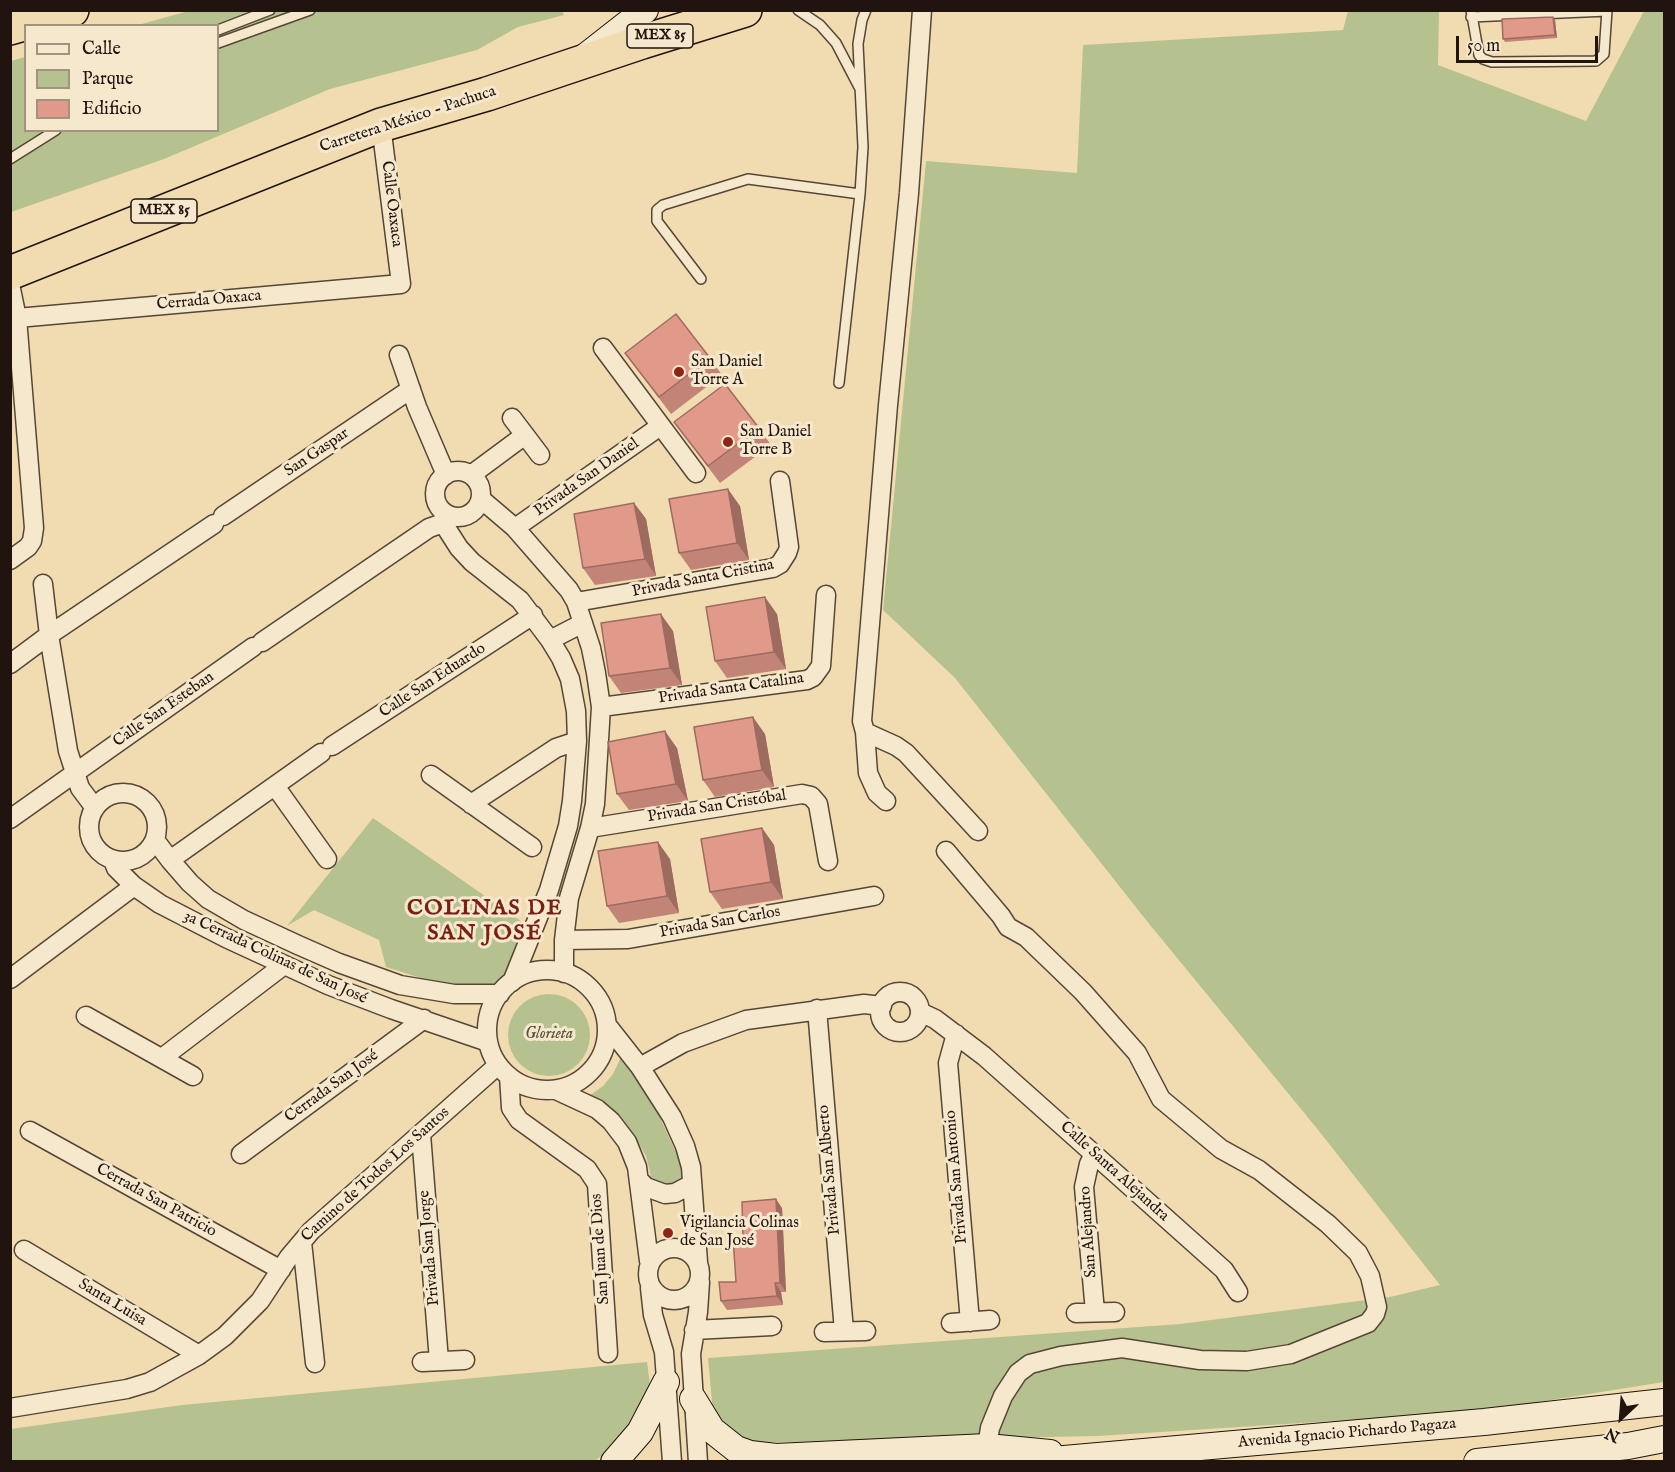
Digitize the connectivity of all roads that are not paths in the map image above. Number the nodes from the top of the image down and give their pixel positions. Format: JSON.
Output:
{"nodes":[{"id":1,"x":72,"y":10,"type":"edge"},
{"id":2,"x":270,"y":10,"type":"edge"},
{"id":3,"x":310,"y":10,"type":"edge"},
{"id":4,"x":645,"y":10,"type":"edge"},
{"id":5,"x":745,"y":10,"type":"edge"},
{"id":6,"x":798,"y":10,"type":"edge"},
{"id":7,"x":866,"y":10,"type":"edge"},
{"id":8,"x":922,"y":10,"type":"edge"},
{"id":9,"x":1607,"y":11,"type":"edge"},
{"id":10,"x":1471,"y":14,"type":"edge"},
{"id":11,"x":10,"y":28,"type":"edge"},
{"id":12,"x":219,"y":30,"type":"edge"},
{"id":13,"x":219,"y":43,"type":"edge"},
{"id":14,"x":576,"y":64,"type":"junction"},
{"id":15,"x":860,"y":89,"type":"junction"},
{"id":16,"x":381,"y":125,"type":"junction"},
{"id":17,"x":53,"y":132,"type":"edge"},
{"id":18,"x":10,"y":159,"type":"edge"},
{"id":19,"x":860,"y":194,"type":"junction"},
{"id":20,"x":10,"y":273,"type":"edge"},
{"id":21,"x":701,"y":279,"type":"dead end"},
{"id":22,"x":10,"y":284,"type":"edge"},
{"id":23,"x":401,"y":284,"type":"joint"},
{"id":24,"x":17,"y":318,"type":"junction"},
{"id":25,"x":603,"y":348,"type":"dead end"},
{"id":26,"x":399,"y":356,"type":"dead end"},
{"id":27,"x":839,"y":383,"type":"dead end"},
{"id":28,"x":411,"y":389,"type":"junction"},
{"id":29,"x":512,"y":418,"type":"dead end"},
{"id":30,"x":659,"y":427,"type":"junction"},
{"id":31,"x":19,"y":432,"type":"edge"},
{"id":32,"x":525,"y":435,"type":"junction"},
{"id":33,"x":540,"y":455,"type":"dead end"},
{"id":34,"x":696,"y":473,"type":"edge"},
{"id":35,"x":446,"y":475,"type":"junction"},
{"id":36,"x":471,"y":475,"type":"junction"},
{"id":37,"x":780,"y":481,"type":"dead end"},
{"id":38,"x":481,"y":499,"type":"junction"},
{"id":39,"x":444,"y":518,"type":"junction"},
{"id":40,"x":516,"y":528,"type":"junction"},
{"id":41,"x":10,"y":561,"type":"edge"},
{"id":42,"x":43,"y":584,"type":"dead end"},
{"id":43,"x":826,"y":595,"type":"dead end"},
{"id":44,"x":576,"y":602,"type":"junction"},
{"id":45,"x":533,"y":615,"type":"junction"},
{"id":46,"x":583,"y":623,"type":"junction"},
{"id":47,"x":49,"y":635,"type":"junction"},
{"id":48,"x":550,"y":639,"type":"junction"},
{"id":49,"x":10,"y":664,"type":"edge"},
{"id":50,"x":601,"y":707,"type":"junction"},
{"id":51,"x":865,"y":732,"type":"junction"},
{"id":52,"x":577,"y":741,"type":"junction"},
{"id":53,"x":74,"y":773,"type":"junction"},
{"id":54,"x":431,"y":775,"type":"dead end"},
{"id":55,"x":275,"y":786,"type":"junction"},
{"id":56,"x":886,"y":801,"type":"dead end"},
{"id":57,"x":471,"y":804,"type":"junction"},
{"id":58,"x":95,"y":808,"type":"junction"},
{"id":59,"x":10,"y":819,"type":"edge"},
{"id":60,"x":590,"y":828,"type":"junction"},
{"id":61,"x":978,"y":831,"type":"dead end"},
{"id":62,"x":155,"y":840,"type":"junction"},
{"id":63,"x":532,"y":847,"type":"dead end"},
{"id":64,"x":946,"y":851,"type":"dead end"},
{"id":65,"x":327,"y":859,"type":"dead end"},
{"id":66,"x":113,"y":860,"type":"junction"},
{"id":67,"x":170,"y":860,"type":"junction"},
{"id":68,"x":828,"y":861,"type":"dead end"},
{"id":69,"x":556,"y":868,"type":"junction"},
{"id":70,"x":576,"y":874,"type":"junction"},
{"id":71,"x":134,"y":886,"type":"junction"},
{"id":72,"x":874,"y":896,"type":"dead end"},
{"id":73,"x":564,"y":940,"type":"junction"},
{"id":74,"x":284,"y":965,"type":"junction"},
{"id":75,"x":564,"y":973,"type":"junction"},
{"id":76,"x":10,"y":979,"type":"edge"},
{"id":77,"x":506,"y":988,"type":"junction"},
{"id":78,"x":882,"y":1006,"type":"junction"},
{"id":79,"x":817,"y":1009,"type":"junction"},
{"id":80,"x":920,"y":1012,"type":"junction"},
{"id":81,"x":86,"y":1016,"type":"dead end"},
{"id":82,"x":424,"y":1019,"type":"junction"},
{"id":83,"x":607,"y":1025,"type":"junction"},
{"id":84,"x":956,"y":1034,"type":"junction"},
{"id":85,"x":489,"y":1042,"type":"junction"},
{"id":86,"x":162,"y":1058,"type":"junction"},
{"id":87,"x":640,"y":1067,"type":"junction"},
{"id":88,"x":504,"y":1071,"type":"junction"},
{"id":89,"x":194,"y":1076,"type":"dead end"},
{"id":90,"x":556,"y":1090,"type":"junction"},
{"id":91,"x":30,"y":1131,"type":"dead end"},
{"id":92,"x":421,"y":1134,"type":"junction"},
{"id":93,"x":241,"y":1154,"type":"dead end"},
{"id":94,"x":1094,"y":1154,"type":"junction"},
{"id":95,"x":639,"y":1180,"type":"junction"},
{"id":96,"x":692,"y":1184,"type":"junction"},
{"id":97,"x":302,"y":1242,"type":"junction"},
{"id":98,"x":24,"y":1250,"type":"dead end"},
{"id":99,"x":650,"y":1261,"type":"junction"},
{"id":100,"x":698,"y":1262,"type":"junction"},
{"id":101,"x":281,"y":1270,"type":"junction"},
{"id":102,"x":700,"y":1282,"type":"junction"},
{"id":103,"x":650,"y":1288,"type":"junction"},
{"id":104,"x":1238,"y":1292,"type":"dead end"},
{"id":105,"x":1095,"y":1312,"type":"junction"},
{"id":106,"x":1114,"y":1312,"type":"dead end"},
{"id":107,"x":1076,"y":1313,"type":"dead end"},
{"id":108,"x":990,"y":1320,"type":"dead end"},
{"id":109,"x":970,"y":1322,"type":"junction"},
{"id":110,"x":951,"y":1323,"type":"dead end"},
{"id":111,"x":772,"y":1326,"type":"dead end"},
{"id":112,"x":694,"y":1330,"type":"junction"},
{"id":113,"x":844,"y":1331,"type":"junction"},
{"id":114,"x":866,"y":1331,"type":"dead end"},
{"id":115,"x":824,"y":1332,"type":"dead end"},
{"id":116,"x":608,"y":1353,"type":"dead end"},
{"id":117,"x":199,"y":1355,"type":"junction"},
{"id":118,"x":465,"y":1360,"type":"dead end"},
{"id":119,"x":315,"y":1363,"type":"dead end"},
{"id":120,"x":666,"y":1382,"type":"junction"},
{"id":121,"x":693,"y":1399,"type":"junction"},
{"id":122,"x":1665,"y":1402,"type":"edge"},
{"id":123,"x":10,"y":1408,"type":"edge"},
{"id":124,"x":1665,"y":1439,"type":"edge"},
{"id":125,"x":987,"y":1447,"type":"junction"},
{"id":126,"x":1086,"y":1457,"type":"junction"},
{"id":127,"x":614,"y":1461,"type":"edge"},
{"id":128,"x":672,"y":1461,"type":"edge"},
{"id":129,"x":698,"y":1461,"type":"edge"},
{"id":130,"x":1030,"y":1461,"type":"edge"},
{"id":131,"x":1481,"y":1461,"type":"edge"}],
"edges":[{"from":1,"to":11,"type":"highway"},
{"from":2,"to":12,"type":"lane"},
{"from":3,"to":13,"type":"lane"},
{"from":4,"to":14,"type":"main road"},
{"from":5,"to":14,"type":"highway","name":"Carretera México - Pachuca","number":"MEX 85"},
{"from":6,"to":15,"type":"lane"},
{"from":7,"to":15,"type":"lane"},
{"from":8,"to":51,"type":"street"},
{"from":9,"to":10,"type":"lane"},
{"from":9,"to":10,"type":"lane"},
{"from":14,"to":16,"type":"highway","name":"Carretera México - Pachuca","number":"MEX 85"},
{"from":15,"to":19,"type":"lane"},
{"from":16,"to":20,"type":"highway","name":"Carretera México - Pachuca","number":"MEX 85"},
{"from":16,"to":23,"type":"street","name":"Calle Oaxaca"},
{"from":17,"to":18,"type":"lane"},
{"from":19,"to":21,"type":"lane"},
{"from":19,"to":27,"type":"lane"},
{"from":22,"to":24,"type":"street"},
{"from":23,"to":24,"type":"street","name":"Cerrada Oaxaca"},
{"from":24,"to":31,"type":"street"},
{"from":25,"to":30,"type":"street"},
{"from":26,"to":28,"type":"street"},
{"from":28,"to":35,"type":"street"},
{"from":28,"to":47,"type":"street","name":"San Gaspar"},
{"from":29,"to":32,"type":"street"},
{"from":30,"to":34,"type":"street"},
{"from":30,"to":40,"type":"street","name":"Privada San Daniel"},
{"from":31,"to":41,"type":"street"},
{"from":32,"to":33,"type":"street"},
{"from":32,"to":36,"type":"street"},
{"from":35,"to":36,"type":"street"},
{"from":35,"to":39,"type":"street"},
{"from":36,"to":38,"type":"street"},
{"from":37,"to":44,"type":"street","name":"Privada Santa Cristina"},
{"from":38,"to":39,"type":"street"},
{"from":38,"to":40,"type":"street"},
{"from":39,"to":45,"type":"street"},
{"from":39,"to":53,"type":"street","name":"Calle San Esteban"},
{"from":40,"to":44,"type":"street"},
{"from":42,"to":47,"type":"street"},
{"from":43,"to":50,"type":"street","name":"Privada Santa Catalina"},
{"from":44,"to":46,"type":"street"},
{"from":45,"to":48,"type":"street"},
{"from":45,"to":55,"type":"street","name":"Calle San Eduardo"},
{"from":46,"to":48,"type":"street"},
{"from":46,"to":50,"type":"street"},
{"from":47,"to":49,"type":"street","name":"San Gaspar"},
{"from":47,"to":53,"type":"street"},
{"from":48,"to":52,"type":"street"},
{"from":50,"to":60,"type":"street"},
{"from":51,"to":56,"type":"street"},
{"from":51,"to":61,"type":"street"},
{"from":52,"to":57,"type":"street"},
{"from":52,"to":69,"type":"street"},
{"from":53,"to":58,"type":"street"},
{"from":53,"to":59,"type":"street","name":"Calle San Esteban"},
{"from":54,"to":57,"type":"street"},
{"from":55,"to":65,"type":"street"},
{"from":55,"to":67,"type":"street","name":"Calle San Eduardo"},
{"from":57,"to":63,"type":"street"},
{"from":58,"to":62,"type":"street"},
{"from":58,"to":66,"type":"street"},
{"from":60,"to":68,"type":"street","name":"Privada San Cristóbal"},
{"from":60,"to":70,"type":"street"},
{"from":62,"to":66,"type":"street"},
{"from":62,"to":67,"type":"street","name":"3a Cerrada Colinas de San José"},
{"from":64,"to":125,"type":"street"},
{"from":66,"to":71,"type":"street","name":"3a Cerrada Colinas de San José"},
{"from":67,"to":77,"type":"street","name":"3a Cerrada Colinas de San José"},
{"from":69,"to":70,"type":"street"},
{"from":69,"to":77,"type":"street"},
{"from":70,"to":73,"type":"street"},
{"from":71,"to":74,"type":"street","name":"3a Cerrada Colinas de San José"},
{"from":71,"to":76,"type":"street"},
{"from":72,"to":73,"type":"street","name":"Privada San Carlos"},
{"from":73,"to":75,"type":"street"},
{"from":74,"to":82,"type":"street","name":"3a Cerrada Colinas de San José"},
{"from":74,"to":86,"type":"street"},
{"from":75,"to":77,"type":"street"},
{"from":75,"to":83,"type":"street"},
{"from":77,"to":85,"type":"street"},
{"from":78,"to":79,"type":"street"},
{"from":78,"to":80,"type":"street"},
{"from":78,"to":80,"type":"street"},
{"from":79,"to":87,"type":"street"},
{"from":79,"to":113,"type":"street","name":"Privada San Alberto"},
{"from":80,"to":84,"type":"street","name":"Calle Santa Alejandra"},
{"from":81,"to":86,"type":"street"},
{"from":82,"to":85,"type":"street","name":"3a Cerrada Colinas de San José"},
{"from":82,"to":93,"type":"street","name":"Cerrada San José"},
{"from":83,"to":87,"type":"street"},
{"from":83,"to":90,"type":"street"},
{"from":84,"to":94,"type":"street","name":"Calle Santa Alejandra"},
{"from":84,"to":109,"type":"street","name":"Privada San Antonio"},
{"from":85,"to":88,"type":"street"},
{"from":86,"to":89,"type":"street"},
{"from":87,"to":96,"type":"street"},
{"from":88,"to":90,"type":"street"},
{"from":88,"to":92,"type":"street","name":"Camino de Todos Los Santos"},
{"from":88,"to":116,"type":"street","name":"San Juan de Dios"},
{"from":90,"to":95,"type":"street"},
{"from":91,"to":101,"type":"street","name":"Cerrada San Patricio"},
{"from":92,"to":97,"type":"street","name":"Camino de Todos Los Santos"},
{"from":92,"to":118,"type":"street","name":"Privada San Jorge"},
{"from":94,"to":104,"type":"street","name":"Calle Santa Alejandra"},
{"from":94,"to":105,"type":"street","name":"San Alejandro"},
{"from":95,"to":96,"type":"street"},
{"from":95,"to":99,"type":"street"},
{"from":96,"to":100,"type":"street"},
{"from":97,"to":101,"type":"street","name":"Camino de Todos Los Santos"},
{"from":97,"to":119,"type":"street"},
{"from":98,"to":117,"type":"street","name":"Santa Luisa"},
{"from":99,"to":100,"type":"street"},
{"from":99,"to":103,"type":"street"},
{"from":100,"to":102,"type":"street"},
{"from":101,"to":117,"type":"street","name":"Camino de Todos Los Santos"},
{"from":102,"to":103,"type":"street"},
{"from":102,"to":112,"type":"street"},
{"from":103,"to":120,"type":"street"},
{"from":105,"to":106,"type":"street"},
{"from":105,"to":107,"type":"street"},
{"from":108,"to":109,"type":"street"},
{"from":109,"to":110,"type":"street"},
{"from":111,"to":112,"type":"street"},
{"from":112,"to":121,"type":"street"},
{"from":113,"to":114,"type":"street"},
{"from":113,"to":115,"type":"street"},
{"from":117,"to":123,"type":"street","name":"Camino de Todos Los Santos"},
{"from":120,"to":127,"type":"main road"},
{"from":120,"to":128,"type":"street"},
{"from":121,"to":125,"type":"main road"},
{"from":121,"to":129,"type":"street"},
{"from":122,"to":126,"type":"main road","name":"Avenida Ignacio Pichardo Pagaza"},
{"from":124,"to":131,"type":"main road"},
{"from":125,"to":126,"type":"main road"},
{"from":126,"to":130,"type":"main road","name":"Avenida Ignacio Pichardo Pagaza"}]}
